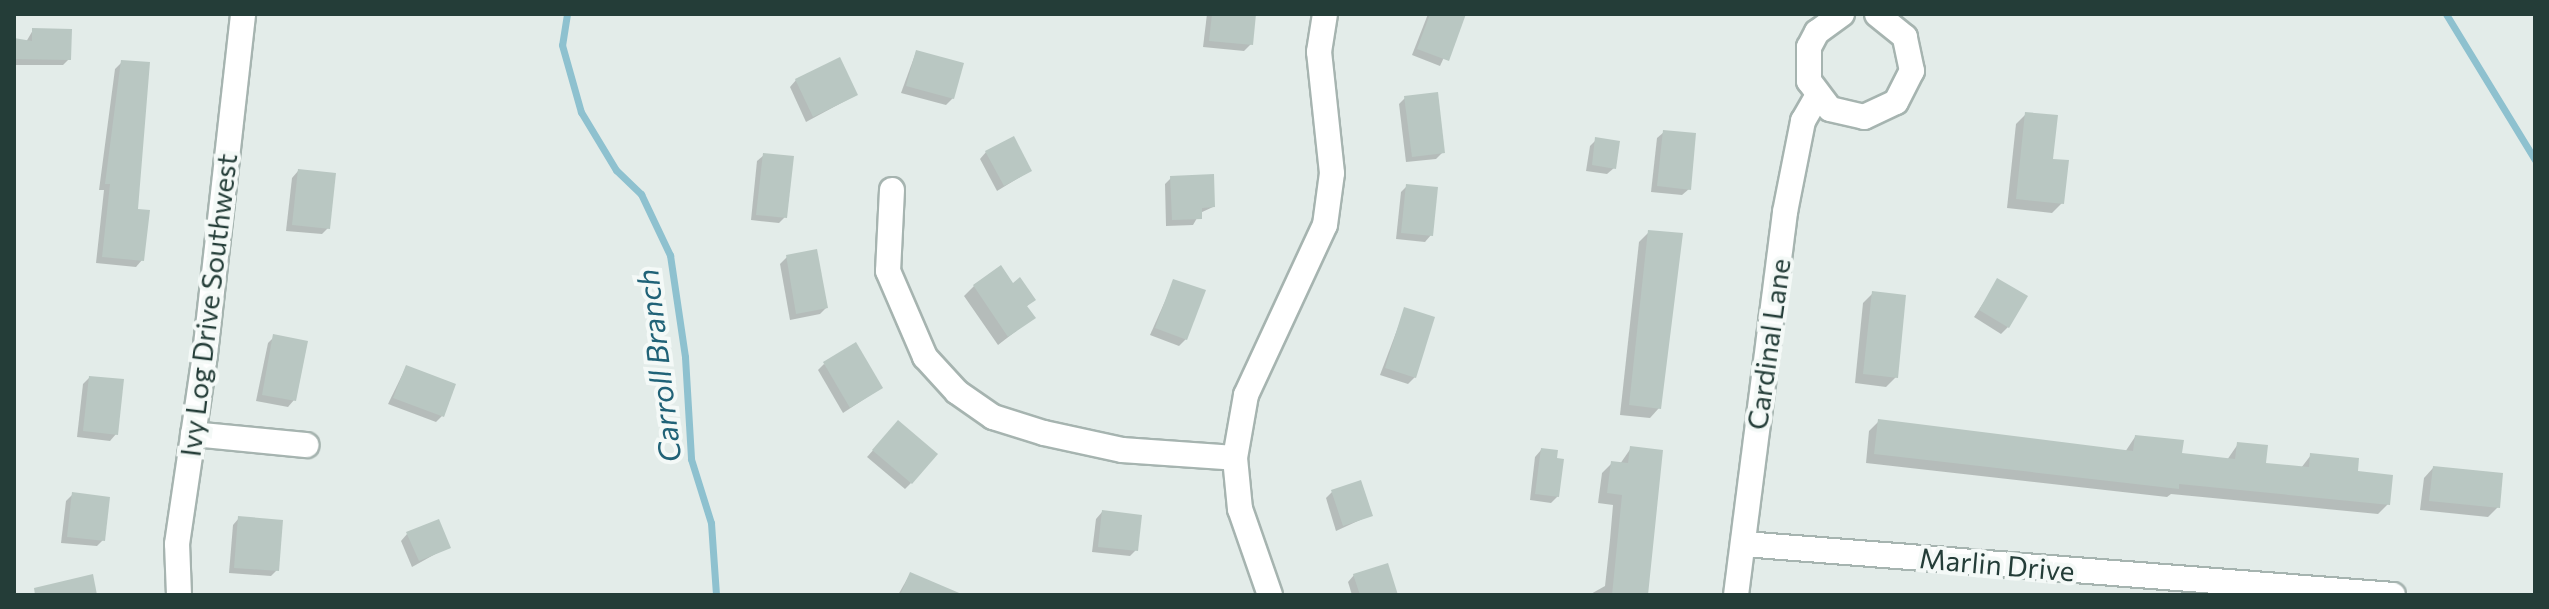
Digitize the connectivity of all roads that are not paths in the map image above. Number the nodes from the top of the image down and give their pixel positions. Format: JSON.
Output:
{"nodes":[{"id":1,"x":243,"y":14,"type":"edge"},
{"id":2,"x":1325,"y":14,"type":"edge"},
{"id":3,"x":1842,"y":14,"type":"edge"},
{"id":4,"x":1877,"y":14,"type":"edge"},
{"id":5,"x":1817,"y":97,"type":"junction"},
{"id":6,"x":892,"y":190,"type":"dead end"},
{"id":7,"x":193,"y":434,"type":"junction"},
{"id":8,"x":306,"y":445,"type":"dead end"},
{"id":9,"x":1235,"y":458,"type":"junction"},
{"id":10,"x":1744,"y":544,"type":"junction"},
{"id":11,"x":179,"y":595,"type":"edge"},
{"id":12,"x":1270,"y":595,"type":"edge"},
{"id":13,"x":1736,"y":595,"type":"edge"},
{"id":14,"x":2393,"y":595,"type":"edge"}],
"edges":[{"from":1,"to":7,"type":"street","name":"Ivy Log Drive Southwest"},
{"from":2,"to":9,"type":"street"},
{"from":3,"to":5,"type":"street"},
{"from":4,"to":5,"type":"street"},
{"from":5,"to":10,"type":"street","name":"Cardinal Lane"},
{"from":6,"to":9,"type":"street"},
{"from":7,"to":8,"type":"street"},
{"from":7,"to":11,"type":"street","name":"Ivy Log Drive Southwest"},
{"from":9,"to":12,"type":"street"},
{"from":10,"to":13,"type":"street","name":"Cardinal Lane"},
{"from":10,"to":14,"type":"street","name":"Marlin Drive"}]}
